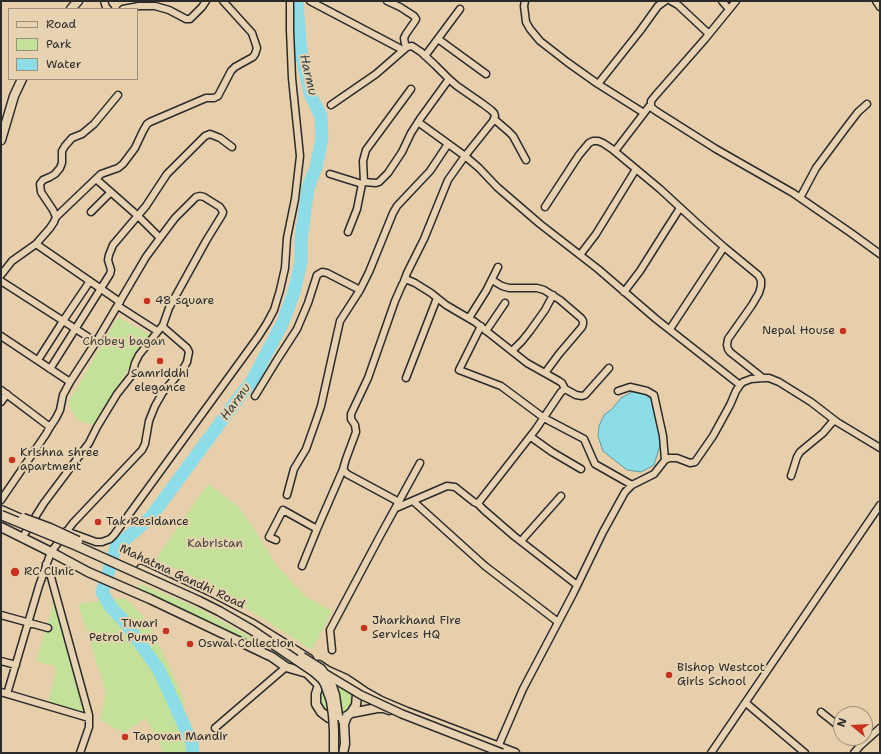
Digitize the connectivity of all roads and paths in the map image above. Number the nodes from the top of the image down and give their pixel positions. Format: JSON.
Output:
{"nodes":[{"id":1,"x":206,"y":1,"type":"edge"},
{"id":2,"x":223,"y":1,"type":"edge"},
{"id":3,"x":290,"y":1,"type":"edge"},
{"id":4,"x":310,"y":1,"type":"edge"},
{"id":5,"x":387,"y":1,"type":"edge"},
{"id":6,"x":525,"y":1,"type":"edge"},
{"id":7,"x":664,"y":1,"type":"edge"},
{"id":8,"x":671,"y":1,"type":"edge"},
{"id":9,"x":722,"y":1,"type":"edge"},
{"id":10,"x":736,"y":1,"type":"edge"},
{"id":11,"x":876,"y":1,"type":"edge"},
{"id":12,"x":880,"y":7,"type":"edge"},
{"id":13,"x":128,"y":8,"type":"edge"},
{"id":14,"x":460,"y":9,"type":"dead end"},
{"id":15,"x":729,"y":9,"type":"junction"},
{"id":16,"x":709,"y":34,"type":"junction"},
{"id":17,"x":438,"y":39,"type":"junction"},
{"id":18,"x":405,"y":49,"type":"junction"},
{"id":19,"x":425,"y":56,"type":"junction"},
{"id":20,"x":486,"y":74,"type":"dead end"},
{"id":21,"x":449,"y":79,"type":"junction"},
{"id":22,"x":22,"y":80,"type":"edge"},
{"id":23,"x":598,"y":84,"type":"junction"},
{"id":24,"x":411,"y":89,"type":"dead end"},
{"id":25,"x":118,"y":95,"type":"dead end"},
{"id":26,"x":651,"y":104,"type":"junction"},
{"id":27,"x":867,"y":104,"type":"dead end"},
{"id":28,"x":331,"y":105,"type":"dead end"},
{"id":29,"x":644,"y":113,"type":"junction"},
{"id":30,"x":494,"y":119,"type":"junction"},
{"id":31,"x":418,"y":122,"type":"junction"},
{"id":32,"x":1,"y":140,"type":"edge"},
{"id":33,"x":448,"y":144,"type":"junction"},
{"id":34,"x":232,"y":147,"type":"dead end"},
{"id":35,"x":615,"y":151,"type":"junction"},
{"id":36,"x":465,"y":156,"type":"junction"},
{"id":37,"x":526,"y":160,"type":"dead end"},
{"id":38,"x":636,"y":169,"type":"junction"},
{"id":39,"x":330,"y":174,"type":"dead end"},
{"id":40,"x":96,"y":179,"type":"junction"},
{"id":41,"x":363,"y":183,"type":"junction"},
{"id":42,"x":111,"y":192,"type":"junction"},
{"id":43,"x":800,"y":198,"type":"junction"},
{"id":44,"x":545,"y":207,"type":"dead end"},
{"id":45,"x":680,"y":208,"type":"junction"},
{"id":46,"x":91,"y":212,"type":"dead end"},
{"id":47,"x":138,"y":216,"type":"junction"},
{"id":48,"x":56,"y":217,"type":"junction"},
{"id":49,"x":348,"y":232,"type":"dead end"},
{"id":50,"x":160,"y":238,"type":"junction"},
{"id":51,"x":36,"y":244,"type":"junction"},
{"id":52,"x":724,"y":247,"type":"junction"},
{"id":53,"x":880,"y":254,"type":"edge"},
{"id":54,"x":580,"y":255,"type":"junction"},
{"id":55,"x":498,"y":267,"type":"dead end"},
{"id":56,"x":1,"y":274,"type":"edge"},
{"id":57,"x":492,"y":280,"type":"junction"},
{"id":58,"x":1,"y":281,"type":"edge"},
{"id":59,"x":90,"y":281,"type":"junction"},
{"id":60,"x":404,"y":281,"type":"junction"},
{"id":61,"x":101,"y":288,"type":"junction"},
{"id":62,"x":360,"y":290,"type":"junction"},
{"id":63,"x":624,"y":292,"type":"junction"},
{"id":64,"x":553,"y":295,"type":"junction"},
{"id":65,"x":437,"y":298,"type":"junction"},
{"id":66,"x":505,"y":303,"type":"dead end"},
{"id":67,"x":119,"y":304,"type":"junction"},
{"id":68,"x":469,"y":318,"type":"junction"},
{"id":69,"x":63,"y":321,"type":"junction"},
{"id":70,"x":162,"y":324,"type":"junction"},
{"id":71,"x":481,"y":326,"type":"junction"},
{"id":72,"x":74,"y":328,"type":"junction"},
{"id":73,"x":670,"y":329,"type":"junction"},
{"id":74,"x":157,"y":331,"type":"junction"},
{"id":75,"x":486,"y":332,"type":"junction"},
{"id":76,"x":1,"y":336,"type":"edge"},
{"id":77,"x":96,"y":342,"type":"junction"},
{"id":78,"x":512,"y":351,"type":"junction"},
{"id":79,"x":38,"y":360,"type":"junction"},
{"id":80,"x":609,"y":368,"type":"dead end"},
{"id":81,"x":50,"y":369,"type":"junction"},
{"id":82,"x":545,"y":373,"type":"junction"},
{"id":83,"x":406,"y":378,"type":"dead end"},
{"id":84,"x":763,"y":378,"type":"junction"},
{"id":85,"x":70,"y":382,"type":"junction"},
{"id":86,"x":740,"y":385,"type":"junction"},
{"id":87,"x":565,"y":389,"type":"junction"},
{"id":88,"x":1,"y":390,"type":"edge"},
{"id":89,"x":618,"y":391,"type":"dead end"},
{"id":90,"x":7,"y":394,"type":"junction"},
{"id":91,"x":255,"y":396,"type":"dead end"},
{"id":92,"x":1,"y":402,"type":"edge"},
{"id":93,"x":544,"y":418,"type":"junction"},
{"id":94,"x":834,"y":420,"type":"junction"},
{"id":95,"x":50,"y":427,"type":"junction"},
{"id":96,"x":531,"y":436,"type":"junction"},
{"id":97,"x":880,"y":448,"type":"edge"},
{"id":98,"x":665,"y":460,"type":"junction"},
{"id":99,"x":420,"y":463,"type":"dead end"},
{"id":100,"x":344,"y":467,"type":"junction"},
{"id":101,"x":581,"y":469,"type":"dead end"},
{"id":102,"x":791,"y":476,"type":"dead end"},
{"id":103,"x":632,"y":485,"type":"junction"},
{"id":104,"x":287,"y":495,"type":"dead end"},
{"id":105,"x":560,"y":496,"type":"dead end"},
{"id":106,"x":1,"y":500,"type":"edge"},
{"id":107,"x":413,"y":501,"type":"junction"},
{"id":108,"x":478,"y":503,"type":"junction"},
{"id":109,"x":398,"y":505,"type":"junction"},
{"id":110,"x":880,"y":505,"type":"edge"},
{"id":111,"x":1,"y":510,"type":"edge"},
{"id":112,"x":1,"y":515,"type":"edge"},
{"id":113,"x":1,"y":520,"type":"edge"},
{"id":114,"x":1,"y":527,"type":"edge"},
{"id":115,"x":317,"y":529,"type":"junction"},
{"id":116,"x":66,"y":532,"type":"junction"},
{"id":117,"x":22,"y":538,"type":"junction"},
{"id":118,"x":276,"y":540,"type":"dead end"},
{"id":119,"x":521,"y":541,"type":"junction"},
{"id":120,"x":51,"y":552,"type":"junction"},
{"id":121,"x":46,"y":564,"type":"junction"},
{"id":122,"x":302,"y":566,"type":"dead end"},
{"id":123,"x":577,"y":585,"type":"junction"},
{"id":124,"x":1,"y":615,"type":"edge"},
{"id":125,"x":28,"y":622,"type":"junction"},
{"id":126,"x":558,"y":622,"type":"junction"},
{"id":127,"x":48,"y":628,"type":"dead end"},
{"id":128,"x":332,"y":650,"type":"dead end"},
{"id":129,"x":1,"y":661,"type":"edge"},
{"id":130,"x":16,"y":665,"type":"junction"},
{"id":131,"x":286,"y":667,"type":"junction"},
{"id":132,"x":324,"y":672,"type":"junction"},
{"id":133,"x":307,"y":673,"type":"junction"},
{"id":134,"x":346,"y":679,"type":"junction"},
{"id":135,"x":319,"y":685,"type":"junction"},
{"id":136,"x":355,"y":685,"type":"junction"},
{"id":137,"x":4,"y":693,"type":"edge"},
{"id":138,"x":746,"y":703,"type":"junction"},
{"id":139,"x":821,"y":712,"type":"dead end"},
{"id":140,"x":349,"y":715,"type":"junction"},
{"id":141,"x":89,"y":718,"type":"junction"},
{"id":142,"x":329,"y":718,"type":"junction"},
{"id":143,"x":833,"y":722,"type":"edge"},
{"id":144,"x":215,"y":728,"type":"dead end"},
{"id":145,"x":860,"y":746,"type":"edge"},
{"id":146,"x":498,"y":751,"type":"edge"},
{"id":147,"x":80,"y":753,"type":"edge"},
{"id":148,"x":332,"y":753,"type":"edge"},
{"id":149,"x":338,"y":753,"type":"edge"},
{"id":150,"x":343,"y":753,"type":"edge"},
{"id":151,"x":515,"y":753,"type":"edge"},
{"id":152,"x":711,"y":753,"type":"edge"},
{"id":153,"x":804,"y":753,"type":"edge"},
{"id":154,"x":854,"y":753,"type":"edge"}],
"edges":[{"from":1,"to":13,"type":"street"},
{"from":2,"to":40,"type":"street"},
{"from":3,"to":116,"type":"street"},
{"from":4,"to":18,"type":"street"},
{"from":5,"to":18,"type":"street"},
{"from":6,"to":23,"type":"street"},
{"from":7,"to":23,"type":"street"},
{"from":8,"to":16,"type":"street"},
{"from":9,"to":15,"type":"street"},
{"from":10,"to":15,"type":"street"},
{"from":11,"to":12,"type":"street"},
{"from":14,"to":17,"type":"street"},
{"from":15,"to":16,"type":"street"},
{"from":16,"to":26,"type":"street"},
{"from":17,"to":19,"type":"street"},
{"from":17,"to":20,"type":"street"},
{"from":18,"to":19,"type":"street"},
{"from":18,"to":28,"type":"street"},
{"from":19,"to":21,"type":"street"},
{"from":21,"to":30,"type":"street"},
{"from":21,"to":31,"type":"street"},
{"from":22,"to":32,"type":"main road"},
{"from":23,"to":29,"type":"street"},
{"from":24,"to":41,"type":"street"},
{"from":25,"to":48,"type":"street"},
{"from":26,"to":29,"type":"street"},
{"from":26,"to":43,"type":"street"},
{"from":27,"to":43,"type":"street"},
{"from":29,"to":35,"type":"street"},
{"from":30,"to":36,"type":"street"},
{"from":30,"to":37,"type":"street"},
{"from":31,"to":33,"type":"street"},
{"from":31,"to":41,"type":"street"},
{"from":33,"to":36,"type":"street"},
{"from":33,"to":62,"type":"street"},
{"from":34,"to":47,"type":"street"},
{"from":35,"to":38,"type":"street"},
{"from":35,"to":44,"type":"street"},
{"from":36,"to":54,"type":"street"},
{"from":36,"to":60,"type":"street"},
{"from":38,"to":45,"type":"street"},
{"from":38,"to":54,"type":"street"},
{"from":39,"to":41,"type":"street"},
{"from":40,"to":42,"type":"street"},
{"from":40,"to":48,"type":"street"},
{"from":41,"to":49,"type":"street"},
{"from":42,"to":46,"type":"street"},
{"from":42,"to":47,"type":"street"},
{"from":43,"to":53,"type":"street"},
{"from":45,"to":52,"type":"street"},
{"from":45,"to":63,"type":"street"},
{"from":47,"to":50,"type":"street"},
{"from":47,"to":61,"type":"street"},
{"from":48,"to":51,"type":"street"},
{"from":50,"to":67,"type":"street"},
{"from":50,"to":70,"type":"street"},
{"from":51,"to":56,"type":"street"},
{"from":51,"to":59,"type":"street"},
{"from":52,"to":73,"type":"street"},
{"from":52,"to":84,"type":"street"},
{"from":54,"to":63,"type":"street"},
{"from":55,"to":57,"type":"street"},
{"from":57,"to":64,"type":"street"},
{"from":57,"to":68,"type":"street"},
{"from":58,"to":69,"type":"street"},
{"from":59,"to":61,"type":"street"},
{"from":59,"to":69,"type":"street"},
{"from":60,"to":65,"type":"street"},
{"from":60,"to":100,"type":"street"},
{"from":61,"to":67,"type":"street"},
{"from":61,"to":72,"type":"street"},
{"from":62,"to":91,"type":"street"},
{"from":62,"to":104,"type":"street"},
{"from":63,"to":73,"type":"street"},
{"from":64,"to":78,"type":"street"},
{"from":64,"to":82,"type":"street"},
{"from":65,"to":68,"type":"street"},
{"from":65,"to":83,"type":"street"},
{"from":66,"to":75,"type":"street"},
{"from":67,"to":74,"type":"street"},
{"from":67,"to":77,"type":"street"},
{"from":68,"to":71,"type":"street"},
{"from":69,"to":72,"type":"street"},
{"from":69,"to":79,"type":"street"},
{"from":70,"to":74,"type":"street"},
{"from":70,"to":116,"type":"street"},
{"from":71,"to":75,"type":"street"},
{"from":71,"to":93,"type":"street"},
{"from":72,"to":77,"type":"street"},
{"from":72,"to":81,"type":"street"},
{"from":73,"to":86,"type":"street"},
{"from":74,"to":117,"type":"street"},
{"from":75,"to":78,"type":"street"},
{"from":76,"to":79,"type":"street"},
{"from":77,"to":85,"type":"street"},
{"from":78,"to":82,"type":"street"},
{"from":79,"to":81,"type":"street"},
{"from":80,"to":87,"type":"street"},
{"from":81,"to":85,"type":"street"},
{"from":82,"to":87,"type":"street"},
{"from":84,"to":86,"type":"street"},
{"from":84,"to":94,"type":"street"},
{"from":85,"to":95,"type":"street"},
{"from":86,"to":98,"type":"street"},
{"from":87,"to":93,"type":"street"},
{"from":88,"to":90,"type":"street"},
{"from":89,"to":98,"type":"street"},
{"from":90,"to":92,"type":"street"},
{"from":90,"to":95,"type":"street"},
{"from":93,"to":96,"type":"street"},
{"from":93,"to":103,"type":"street"},
{"from":94,"to":97,"type":"street"},
{"from":94,"to":102,"type":"street"},
{"from":95,"to":106,"type":"street"},
{"from":96,"to":101,"type":"street"},
{"from":96,"to":108,"type":"street"},
{"from":98,"to":103,"type":"street"},
{"from":99,"to":109,"type":"street"},
{"from":100,"to":109,"type":"street"},
{"from":100,"to":115,"type":"street"},
{"from":103,"to":123,"type":"street"},
{"from":105,"to":119,"type":"street"},
{"from":107,"to":108,"type":"street"},
{"from":107,"to":109,"type":"street"},
{"from":107,"to":126,"type":"street"},
{"from":108,"to":119,"type":"street"},
{"from":109,"to":128,"type":"street"},
{"from":110,"to":138,"type":"street"},
{"from":111,"to":132,"type":"main road","bridge":true},
{"from":111,"to":134,"type":"main road","name":"Mahatma Gandhi Road","bridge":true},
{"from":112,"to":148,"type":"main road","bridge":true},
{"from":113,"to":133,"type":"main road","name":"Mahatma Gandhi Road","bridge":true},
{"from":114,"to":117,"type":"main road"},
{"from":115,"to":118,"type":"street"},
{"from":115,"to":122,"type":"street"},
{"from":116,"to":120,"type":"street"},
{"from":117,"to":120,"type":"main road"},
{"from":119,"to":123,"type":"street"},
{"from":120,"to":121,"type":"street"},
{"from":120,"to":131,"type":"main road"},
{"from":121,"to":125,"type":"street"},
{"from":121,"to":141,"type":"street"},
{"from":123,"to":126,"type":"street"},
{"from":124,"to":125,"type":"street"},
{"from":125,"to":127,"type":"street"},
{"from":125,"to":130,"type":"street"},
{"from":126,"to":146,"type":"street"},
{"from":129,"to":130,"type":"street"},
{"from":130,"to":137,"type":"street"},
{"from":131,"to":133,"type":"main road"},
{"from":131,"to":144,"type":"street"},
{"from":132,"to":146,"type":"street","bridge":true},
{"from":132,"to":149,"type":"main road","bridge":true},
{"from":133,"to":135,"type":"main road","name":"Mahatma Gandhi Road"},
{"from":134,"to":135,"type":"main road"},
{"from":134,"to":136,"type":"main road"},
{"from":135,"to":142,"type":"main road"},
{"from":136,"to":140,"type":"main road"},
{"from":136,"to":146,"type":"main road"},
{"from":137,"to":141,"type":"street"},
{"from":138,"to":152,"type":"street"},
{"from":138,"to":153,"type":"street"},
{"from":139,"to":143,"type":"street"},
{"from":140,"to":142,"type":"main road"},
{"from":140,"to":146,"type":"main road"},
{"from":140,"to":150,"type":"main road"},
{"from":141,"to":147,"type":"street"},
{"from":142,"to":148,"type":"main road"},
{"from":145,"to":154,"type":"street"},
{"from":146,"to":151,"type":"main road"}]}
